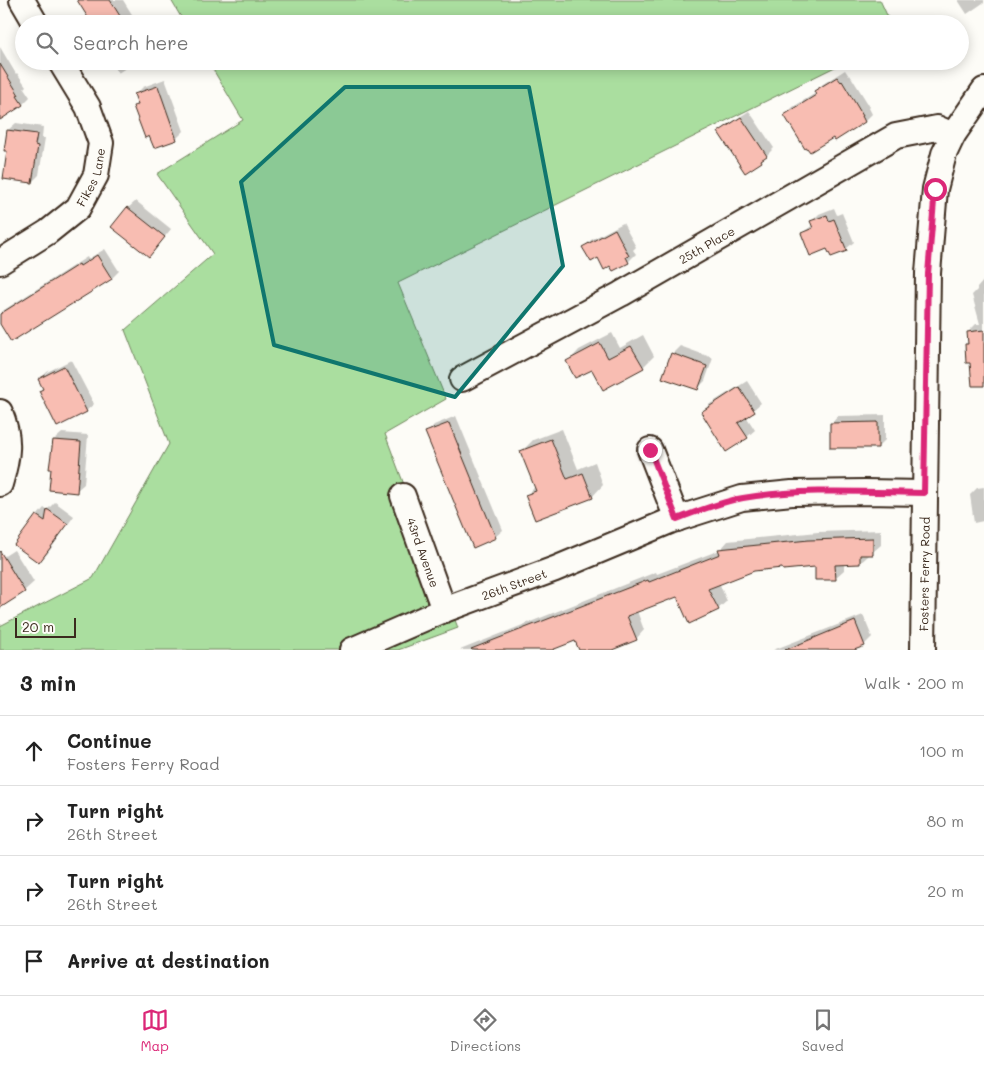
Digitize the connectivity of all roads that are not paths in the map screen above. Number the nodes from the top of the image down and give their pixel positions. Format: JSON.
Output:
{"nodes":[{"id":1,"x":22,"y":0,"type":"edge"},
{"id":2,"x":31,"y":15,"type":"edge"},
{"id":3,"x":65,"y":70,"type":"edge"},
{"id":4,"x":984,"y":90,"type":"edge"},
{"id":5,"x":953,"y":135,"type":"junction"},
{"id":6,"x":0,"y":262,"type":"edge"},
{"id":7,"x":462,"y":379,"type":"dead end"},
{"id":8,"x":0,"y":412,"type":"edge"},
{"id":9,"x":650,"y":450,"type":"dead end"},
{"id":10,"x":0,"y":484,"type":"edge"},
{"id":11,"x":924,"y":493,"type":"junction"},
{"id":12,"x":403,"y":496,"type":"dead end"},
{"id":13,"x":677,"y":519,"type":"junction"},
{"id":14,"x":444,"y":610,"type":"junction"},
{"id":15,"x":352,"y":650,"type":"edge"},
{"id":16,"x":923,"y":650,"type":"edge"}],
"edges":[{"from":1,"to":2,"type":"street"},
{"from":3,"to":6,"type":"street","name":"Fikes Lane"},
{"from":4,"to":5,"type":"street","name":"Fosters Ferry Road"},
{"from":5,"to":7,"type":"street","name":"25th Place"},
{"from":5,"to":11,"type":"street","name":"Fosters Ferry Road"},
{"from":8,"to":10,"type":"street"},
{"from":9,"to":13,"type":"street"},
{"from":11,"to":13,"type":"street","name":"26th Street"},
{"from":11,"to":16,"type":"street","name":"Fosters Ferry Road"},
{"from":12,"to":14,"type":"street","name":"43rd Avenue"},
{"from":13,"to":14,"type":"street","name":"26th Street"},
{"from":14,"to":15,"type":"street","name":"26th Street"}]}
